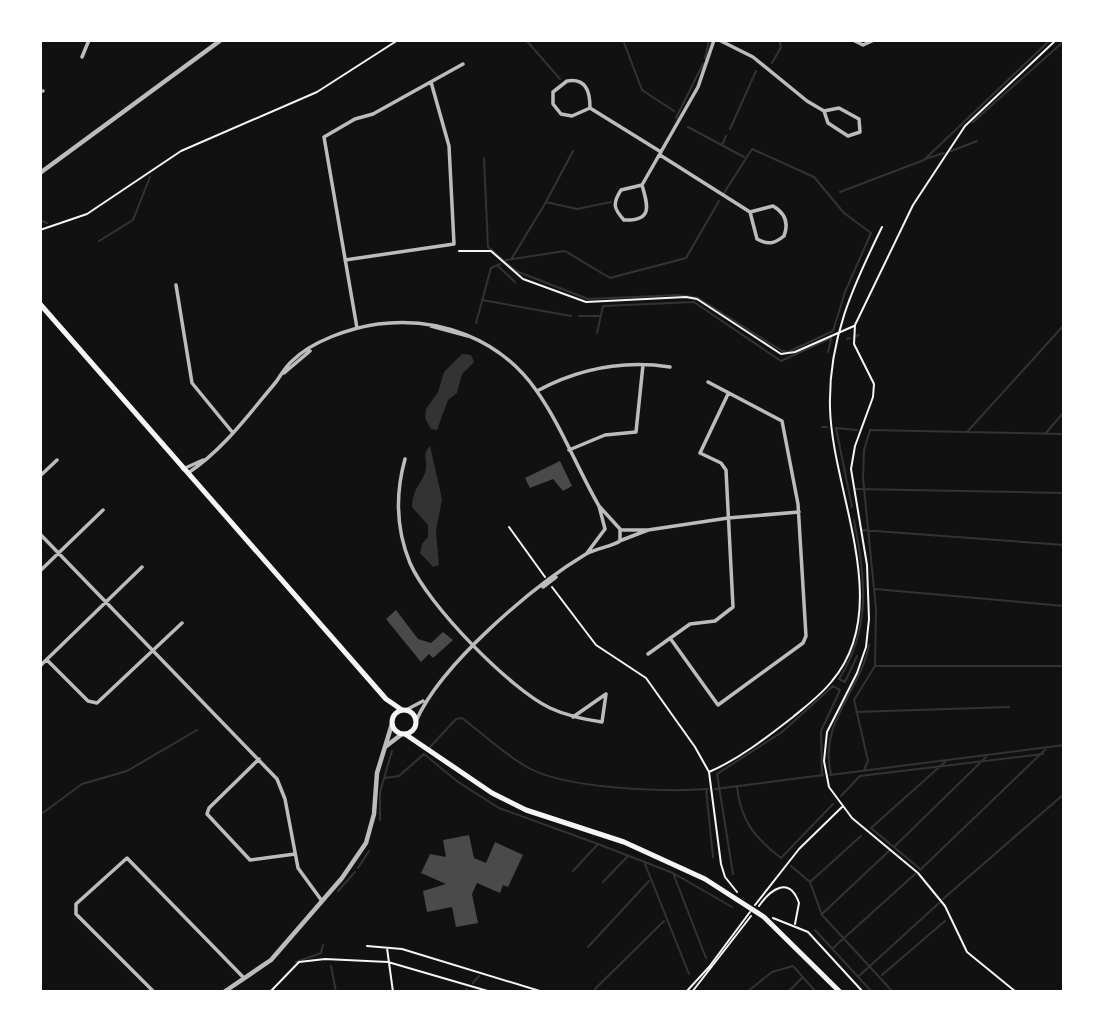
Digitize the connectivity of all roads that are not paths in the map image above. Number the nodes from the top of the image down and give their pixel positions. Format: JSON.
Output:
{"nodes":[{"id":1,"x":89,"y":40,"type":"edge"},
{"id":2,"x":222,"y":40,"type":"edge"},
{"id":3,"x":716,"y":40,"type":"edge"},
{"id":4,"x":853,"y":40,"type":"edge"},
{"id":5,"x":874,"y":40,"type":"edge"},
{"id":6,"x":82,"y":57,"type":"dead end"},
{"id":7,"x":463,"y":64,"type":"dead end"},
{"id":8,"x":431,"y":82,"type":"junction"},
{"id":9,"x":590,"y":108,"type":"junction"},
{"id":10,"x":824,"y":111,"type":"junction"},
{"id":11,"x":661,"y":154,"type":"junction"},
{"id":12,"x":40,"y":173,"type":"edge"},
{"id":13,"x":642,"y":185,"type":"junction"},
{"id":14,"x":750,"y":212,"type":"junction"},
{"id":15,"x":345,"y":260,"type":"junction"},
{"id":16,"x":176,"y":285,"type":"dead end"},
{"id":17,"x":40,"y":304,"type":"edge"},
{"id":18,"x":357,"y":328,"type":"junction"},
{"id":19,"x":643,"y":365,"type":"junction"},
{"id":20,"x":670,"y":367,"type":"dead end"},
{"id":21,"x":708,"y":383,"type":"dead end"},
{"id":22,"x":537,"y":391,"type":"junction"},
{"id":23,"x":728,"y":393,"type":"junction"},
{"id":24,"x":233,"y":433,"type":"junction"},
{"id":25,"x":569,"y":450,"type":"junction"},
{"id":26,"x":405,"y":459,"type":"dead end"},
{"id":27,"x":57,"y":460,"type":"dead end"},
{"id":28,"x":185,"y":472,"type":"junction"},
{"id":29,"x":40,"y":476,"type":"edge"},
{"id":30,"x":599,"y":506,"type":"junction"},
{"id":31,"x":103,"y":510,"type":"dead end"},
{"id":32,"x":799,"y":512,"type":"junction"},
{"id":33,"x":729,"y":518,"type":"junction"},
{"id":34,"x":618,"y":528,"type":"junction"},
{"id":35,"x":605,"y":529,"type":"junction"},
{"id":36,"x":648,"y":530,"type":"junction"},
{"id":37,"x":40,"y":534,"type":"edge"},
{"id":38,"x":603,"y":535,"type":"junction"},
{"id":39,"x":620,"y":541,"type":"junction"},
{"id":40,"x":608,"y":544,"type":"junction"},
{"id":41,"x":59,"y":553,"type":"junction"},
{"id":42,"x":586,"y":555,"type":"junction"},
{"id":43,"x":142,"y":567,"type":"dead end"},
{"id":44,"x":40,"y":571,"type":"edge"},
{"id":45,"x":106,"y":602,"type":"junction"},
{"id":46,"x":182,"y":623,"type":"dead end"},
{"id":47,"x":670,"y":638,"type":"junction"},
{"id":48,"x":473,"y":645,"type":"junction"},
{"id":49,"x":153,"y":651,"type":"junction"},
{"id":50,"x":648,"y":654,"type":"dead end"},
{"id":51,"x":47,"y":660,"type":"junction"},
{"id":52,"x":40,"y":666,"type":"edge"},
{"id":53,"x":386,"y":699,"type":"junction"},
{"id":54,"x":425,"y":699,"type":"junction"},
{"id":55,"x":404,"y":710,"type":"junction"},
{"id":56,"x":393,"y":717,"type":"junction"},
{"id":57,"x":573,"y":717,"type":"junction"},
{"id":58,"x":416,"y":721,"type":"junction"},
{"id":59,"x":392,"y":724,"type":"junction"},
{"id":60,"x":415,"y":728,"type":"junction"},
{"id":61,"x":404,"y":734,"type":"junction"},
{"id":62,"x":422,"y":743,"type":"junction"},
{"id":63,"x":384,"y":748,"type":"junction"},
{"id":64,"x":258,"y":759,"type":"junction"},
{"id":65,"x":295,"y":854,"type":"junction"},
{"id":66,"x":322,"y":901,"type":"junction"},
{"id":67,"x":244,"y":978,"type":"junction"},
{"id":68,"x":154,"y":992,"type":"edge"},
{"id":69,"x":224,"y":992,"type":"edge"},
{"id":70,"x":840,"y":992,"type":"edge"}],
"edges":[{"from":1,"to":6,"type":"street"},
{"from":2,"to":12,"type":"street"},
{"from":3,"to":10,"type":"street"},
{"from":3,"to":11,"type":"street"},
{"from":4,"to":5,"type":"street"},
{"from":7,"to":8,"type":"street"},
{"from":8,"to":15,"type":"street"},
{"from":8,"to":15,"type":"street"},
{"from":9,"to":9,"type":"street"},
{"from":9,"to":11,"type":"street"},
{"from":10,"to":10,"type":"street"},
{"from":11,"to":13,"type":"street"},
{"from":11,"to":14,"type":"street"},
{"from":13,"to":13,"type":"street"},
{"from":14,"to":14,"type":"street"},
{"from":15,"to":18,"type":"street"},
{"from":16,"to":24,"type":"street"},
{"from":17,"to":28,"type":"main road"},
{"from":18,"to":22,"type":"street"},
{"from":18,"to":24,"type":"street"},
{"from":19,"to":20,"type":"street"},
{"from":19,"to":22,"type":"street"},
{"from":19,"to":25,"type":"street"},
{"from":21,"to":23,"type":"street"},
{"from":22,"to":25,"type":"street"},
{"from":23,"to":32,"type":"street"},
{"from":23,"to":33,"type":"street"},
{"from":24,"to":28,"type":"street"},
{"from":25,"to":30,"type":"street"},
{"from":26,"to":48,"type":"street"},
{"from":27,"to":29,"type":"street"},
{"from":28,"to":53,"type":"main road"},
{"from":30,"to":34,"type":"street"},
{"from":30,"to":35,"type":"street"},
{"from":31,"to":41,"type":"street"},
{"from":32,"to":33,"type":"street"},
{"from":32,"to":47,"type":"street"},
{"from":33,"to":36,"type":"street"},
{"from":33,"to":47,"type":"street"},
{"from":34,"to":35,"type":"street"},
{"from":34,"to":36,"type":"street"},
{"from":34,"to":39,"type":"street"},
{"from":35,"to":38,"type":"street"},
{"from":36,"to":39,"type":"street"},
{"from":37,"to":41,"type":"street"},
{"from":38,"to":40,"type":"street"},
{"from":38,"to":42,"type":"street"},
{"from":39,"to":40,"type":"street"},
{"from":40,"to":42,"type":"street"},
{"from":41,"to":44,"type":"street"},
{"from":41,"to":45,"type":"street"},
{"from":42,"to":48,"type":"street"},
{"from":43,"to":45,"type":"street"},
{"from":45,"to":49,"type":"street"},
{"from":45,"to":51,"type":"street"},
{"from":46,"to":49,"type":"street"},
{"from":47,"to":50,"type":"street"},
{"from":48,"to":54,"type":"street"},
{"from":48,"to":57,"type":"street"},
{"from":49,"to":51,"type":"street"},
{"from":49,"to":64,"type":"street"},
{"from":51,"to":52,"type":"street"},
{"from":53,"to":55,"type":"main road"},
{"from":53,"to":56,"type":"main road"},
{"from":54,"to":55,"type":"street"},
{"from":54,"to":58,"type":"street"},
{"from":55,"to":56,"type":"main road"},
{"from":55,"to":58,"type":"main road"},
{"from":56,"to":59,"type":"main road"},
{"from":57,"to":57,"type":"street"},
{"from":58,"to":60,"type":"main road"},
{"from":59,"to":61,"type":"main road"},
{"from":59,"to":63,"type":"street"},
{"from":60,"to":61,"type":"main road"},
{"from":60,"to":62,"type":"main road"},
{"from":61,"to":62,"type":"main road"},
{"from":61,"to":63,"type":"street"},
{"from":62,"to":70,"type":"main road"},
{"from":63,"to":66,"type":"street"},
{"from":64,"to":65,"type":"street"},
{"from":64,"to":65,"type":"street"},
{"from":65,"to":66,"type":"street"},
{"from":66,"to":67,"type":"street"},
{"from":67,"to":68,"type":"street"},
{"from":67,"to":69,"type":"street"}]}
